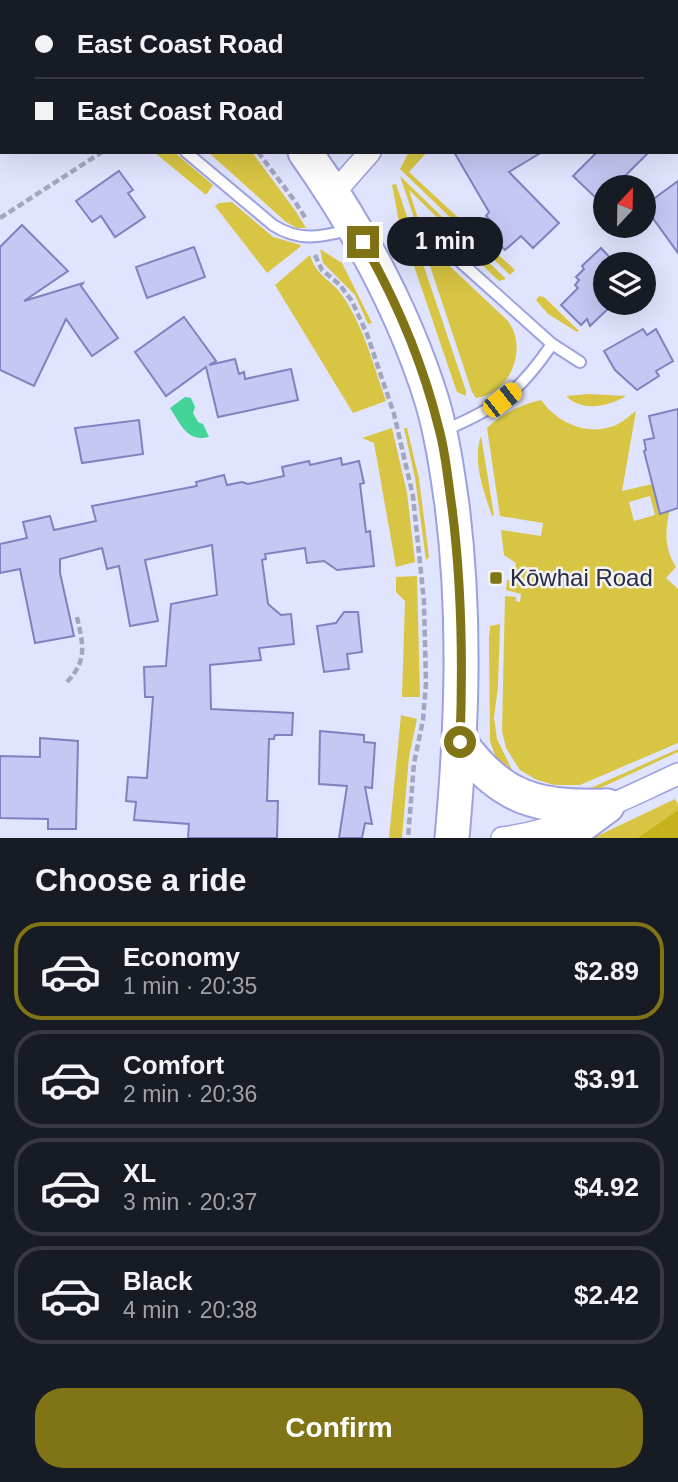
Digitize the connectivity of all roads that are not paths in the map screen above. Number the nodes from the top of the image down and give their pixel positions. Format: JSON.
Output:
{"nodes":[{"id":1,"x":188,"y":154,"type":"edge"},
{"id":2,"x":306,"y":154,"type":"edge"},
{"id":3,"x":368,"y":154,"type":"edge"},
{"id":4,"x":334,"y":193,"type":"junction"},
{"id":5,"x":355,"y":228,"type":"junction"},
{"id":6,"x":456,"y":257,"type":"dead end"},
{"id":7,"x":552,"y":344,"type":"junction"},
{"id":8,"x":580,"y":362,"type":"dead end"},
{"id":9,"x":440,"y":432,"type":"junction"},
{"id":10,"x":460,"y":742,"type":"junction"},
{"id":11,"x":678,"y":774,"type":"edge"},
{"id":12,"x":607,"y":806,"type":"junction"},
{"id":13,"x":459,"y":837,"type":"edge"},
{"id":14,"x":502,"y":838,"type":"edge"},
{"id":15,"x":564,"y":838,"type":"edge"}],
"edges":[{"from":1,"to":5,"type":"lane"},
{"from":2,"to":4,"type":"main road"},
{"from":3,"to":4,"type":"street"},
{"from":4,"to":5,"type":"main road"},
{"from":5,"to":9,"type":"main road"},
{"from":6,"to":7,"type":"lane"},
{"from":7,"to":8,"type":"lane"},
{"from":7,"to":9,"type":"lane"},
{"from":9,"to":10,"type":"main road"},
{"from":10,"to":12,"type":"main road"},
{"from":10,"to":13,"type":"main road"},
{"from":11,"to":12,"type":"street"},
{"from":12,"to":14,"type":"street"},
{"from":12,"to":15,"type":"main road"}]}
